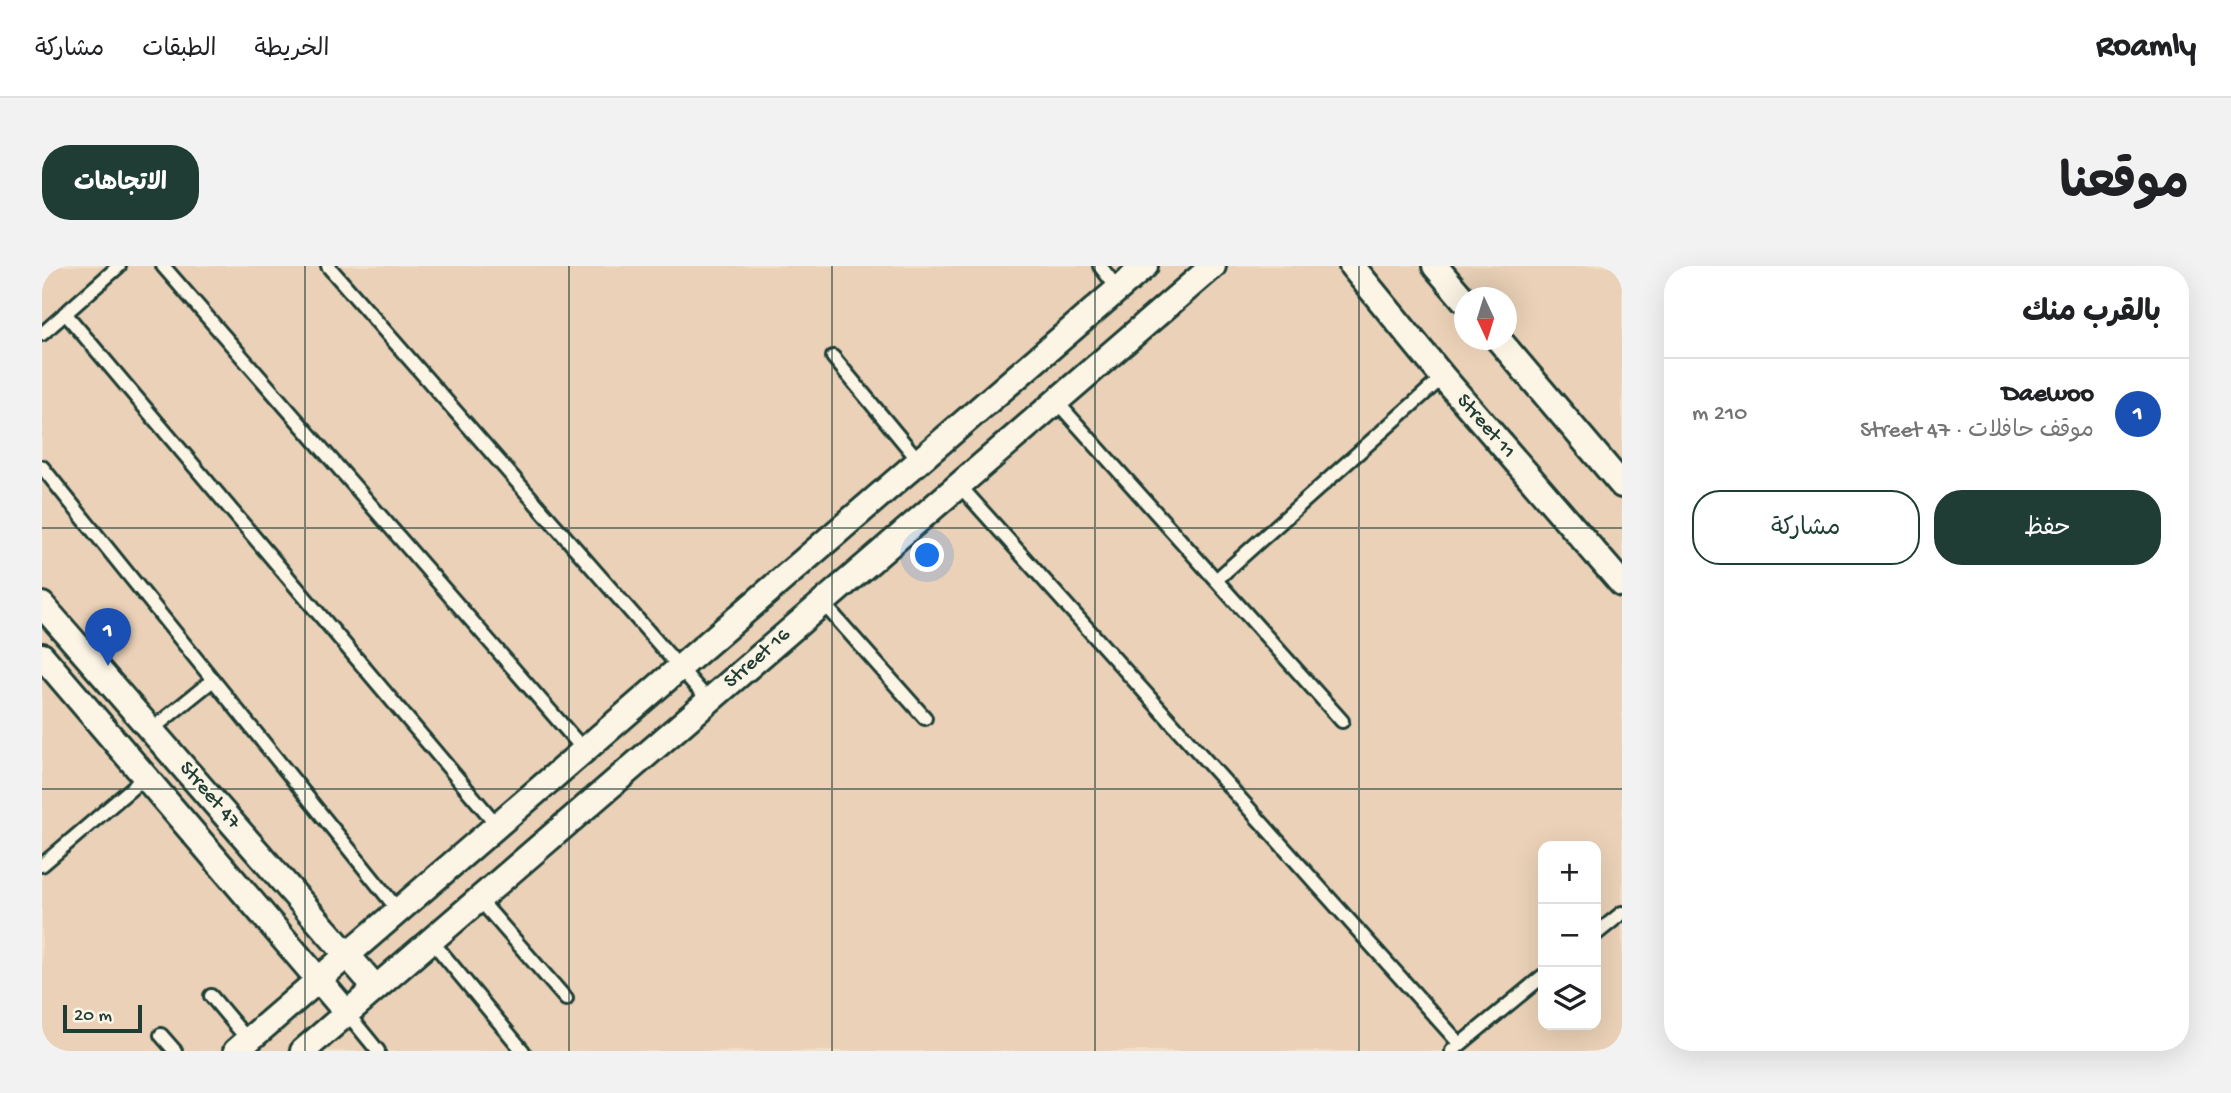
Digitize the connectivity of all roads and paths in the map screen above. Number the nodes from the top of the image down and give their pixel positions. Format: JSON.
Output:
{"nodes":[{"id":1,"x":119,"y":266,"type":"edge"},
{"id":2,"x":163,"y":266,"type":"edge"},
{"id":3,"x":328,"y":266,"type":"edge"},
{"id":4,"x":1100,"y":266,"type":"edge"},
{"id":5,"x":1145,"y":266,"type":"edge"},
{"id":6,"x":1213,"y":266,"type":"edge"},
{"id":7,"x":1352,"y":266,"type":"edge"},
{"id":8,"x":1436,"y":266,"type":"edge"},
{"id":9,"x":1454,"y":287,"type":"edge"},
{"id":10,"x":1118,"y":289,"type":"junction"},
{"id":11,"x":65,"y":313,"type":"junction"},
{"id":12,"x":42,"y":334,"type":"edge"},
{"id":13,"x":1507,"y":350,"type":"edge"},
{"id":14,"x":833,"y":357,"type":"dead end"},
{"id":15,"x":1443,"y":377,"type":"junction"},
{"id":16,"x":1056,"y":401,"type":"junction"},
{"id":17,"x":919,"y":461,"type":"junction"},
{"id":18,"x":42,"y":467,"type":"edge"},
{"id":19,"x":959,"y":485,"type":"junction"},
{"id":20,"x":1622,"y":485,"type":"edge"},
{"id":21,"x":1216,"y":580,"type":"junction"},
{"id":22,"x":1622,"y":584,"type":"edge"},
{"id":23,"x":823,"y":603,"type":"junction"},
{"id":24,"x":42,"y":605,"type":"edge"},
{"id":25,"x":42,"y":656,"type":"edge"},
{"id":26,"x":680,"y":667,"type":"junction"},
{"id":27,"x":213,"y":680,"type":"junction"},
{"id":28,"x":709,"y":701,"type":"junction"},
{"id":29,"x":925,"y":718,"type":"dead end"},
{"id":30,"x":1342,"y":721,"type":"dead end"},
{"id":31,"x":151,"y":730,"type":"junction"},
{"id":32,"x":584,"y":750,"type":"junction"},
{"id":33,"x":145,"y":777,"type":"junction"},
{"id":34,"x":497,"y":825,"type":"junction"},
{"id":35,"x":42,"y":865,"type":"edge"},
{"id":36,"x":479,"y":899,"type":"junction"},
{"id":37,"x":398,"y":910,"type":"junction"},
{"id":38,"x":1622,"y":913,"type":"edge"},
{"id":39,"x":1601,"y":930,"type":"edge"},
{"id":40,"x":431,"y":940,"type":"junction"},
{"id":41,"x":347,"y":954,"type":"junction"},
{"id":42,"x":318,"y":979,"type":"junction"},
{"id":43,"x":1538,"y":980,"type":"edge"},
{"id":44,"x":376,"y":988,"type":"junction"},
{"id":45,"x":211,"y":996,"type":"dead end"},
{"id":46,"x":566,"y":999,"type":"dead end"},
{"id":47,"x":347,"y":1013,"type":"junction"},
{"id":48,"x":161,"y":1035,"type":"dead end"},
{"id":49,"x":242,"y":1046,"type":"edge"},
{"id":50,"x":1456,"y":1047,"type":"edge"},
{"id":51,"x":175,"y":1051,"type":"edge"},
{"id":52,"x":303,"y":1051,"type":"edge"},
{"id":53,"x":378,"y":1051,"type":"edge"},
{"id":54,"x":523,"y":1051,"type":"edge"}],
"edges":[{"from":1,"to":11,"type":"lane"},
{"from":2,"to":32,"type":"lane"},
{"from":3,"to":26,"type":"lane"},
{"from":4,"to":10,"type":"lane"},
{"from":5,"to":10,"type":"street"},
{"from":6,"to":16,"type":"street","name":"Street 16"},
{"from":7,"to":15,"type":"street","name":"Street 11"},
{"from":8,"to":9,"type":"street"},
{"from":10,"to":17,"type":"street"},
{"from":11,"to":12,"type":"lane"},
{"from":11,"to":34,"type":"lane"},
{"from":13,"to":20,"type":"street"},
{"from":14,"to":17,"type":"lane"},
{"from":15,"to":21,"type":"lane"},
{"from":15,"to":22,"type":"street","name":"Street 11"},
{"from":16,"to":19,"type":"street","name":"Street 16"},
{"from":16,"to":21,"type":"lane"},
{"from":17,"to":26,"type":"street"},
{"from":18,"to":27,"type":"lane"},
{"from":19,"to":23,"type":"street","name":"Street 16"},
{"from":19,"to":50,"type":"lane"},
{"from":21,"to":30,"type":"lane"},
{"from":23,"to":28,"type":"street","name":"Street 16"},
{"from":23,"to":29,"type":"lane"},
{"from":24,"to":31,"type":"street","name":"Street 47"},
{"from":25,"to":33,"type":"street","name":"Street 47"},
{"from":26,"to":28,"type":"lane"},
{"from":26,"to":32,"type":"street"},
{"from":27,"to":31,"type":"lane"},
{"from":27,"to":37,"type":"lane"},
{"from":28,"to":36,"type":"street","name":"Street 16"},
{"from":31,"to":41,"type":"street","name":"Street 47"},
{"from":32,"to":34,"type":"street"},
{"from":33,"to":35,"type":"lane"},
{"from":33,"to":42,"type":"street","name":"Street 47"},
{"from":34,"to":37,"type":"street"},
{"from":36,"to":40,"type":"street","name":"Street 16"},
{"from":36,"to":46,"type":"lane"},
{"from":37,"to":41,"type":"street"},
{"from":38,"to":39,"type":"lane"},
{"from":40,"to":44,"type":"street","name":"Street 16"},
{"from":40,"to":54,"type":"lane"},
{"from":41,"to":42,"type":"street"},
{"from":41,"to":44,"type":"street","name":"Street 47"},
{"from":42,"to":47,"type":"street","name":"Street 47"},
{"from":42,"to":49,"type":"street"},
{"from":43,"to":50,"type":"lane"},
{"from":44,"to":47,"type":"street","name":"Street 16"},
{"from":45,"to":49,"type":"lane"},
{"from":47,"to":52,"type":"street","name":"Street 16"},
{"from":47,"to":53,"type":"lane"},
{"from":48,"to":51,"type":"lane"}]}
